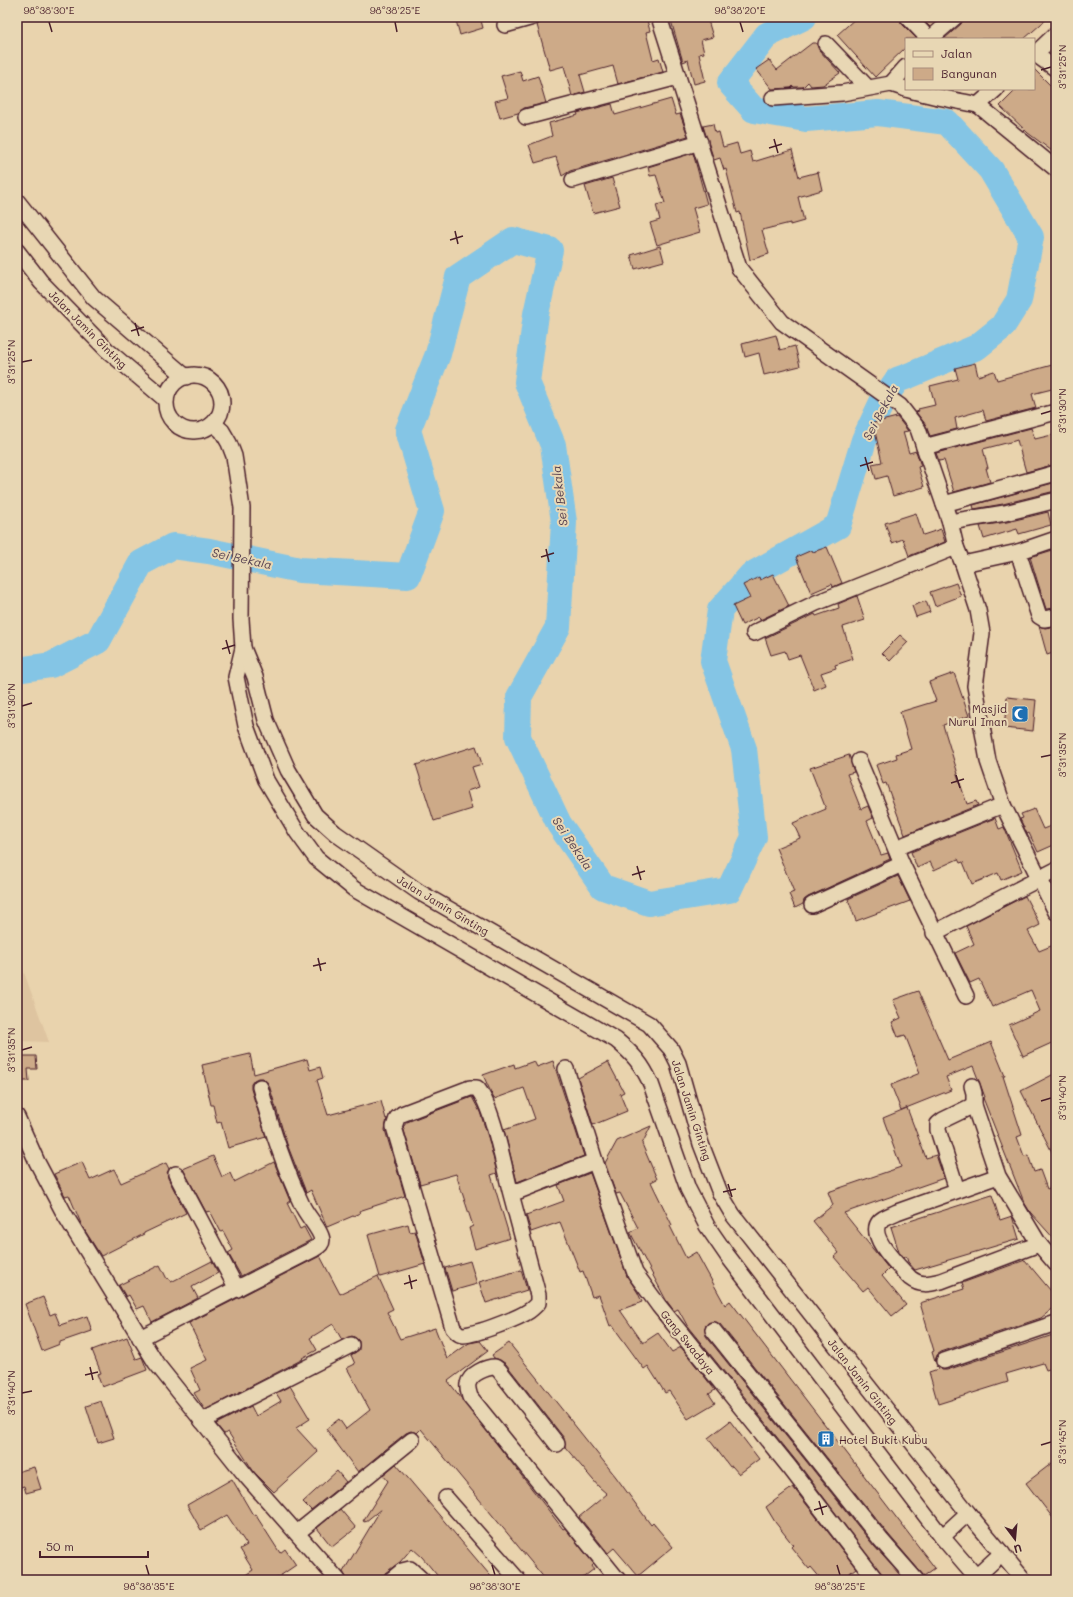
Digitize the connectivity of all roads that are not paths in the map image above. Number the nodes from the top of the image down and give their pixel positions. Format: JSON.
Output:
{"nodes":[{"id":1,"x":533,"y":17,"type":"edge"},
{"id":2,"x":659,"y":17,"type":"edge"},
{"id":3,"x":908,"y":17,"type":"edge"},
{"id":4,"x":954,"y":17,"type":"edge"},
{"id":5,"x":505,"y":25,"type":"dead end"},
{"id":6,"x":1056,"y":34,"type":"edge"},
{"id":7,"x":929,"y":38,"type":"edge"},
{"id":8,"x":931,"y":38,"type":"edge"},
{"id":9,"x":826,"y":44,"type":"dead end"},
{"id":10,"x":1035,"y":55,"type":"edge"},
{"id":11,"x":905,"y":67,"type":"edge"},
{"id":12,"x":1056,"y":68,"type":"edge"},
{"id":13,"x":678,"y":77,"type":"junction"},
{"id":14,"x":890,"y":84,"type":"junction"},
{"id":15,"x":867,"y":87,"type":"junction"},
{"id":16,"x":905,"y":89,"type":"edge"},
{"id":17,"x":909,"y":90,"type":"edge"},
{"id":18,"x":995,"y":90,"type":"edge"},
{"id":19,"x":773,"y":98,"type":"dead end"},
{"id":20,"x":978,"y":105,"type":"junction"},
{"id":21,"x":526,"y":117,"type":"dead end"},
{"id":22,"x":700,"y":142,"type":"junction"},
{"id":23,"x":1056,"y":169,"type":"edge"},
{"id":24,"x":573,"y":180,"type":"dead end"},
{"id":25,"x":17,"y":201,"type":"edge"},
{"id":26,"x":17,"y":251,"type":"edge"},
{"id":27,"x":186,"y":376,"type":"junction"},
{"id":28,"x":166,"y":400,"type":"junction"},
{"id":29,"x":1056,"y":412,"type":"edge"},
{"id":30,"x":214,"y":424,"type":"junction"},
{"id":31,"x":924,"y":447,"type":"junction"},
{"id":32,"x":1056,"y":473,"type":"edge"},
{"id":33,"x":1053,"y":501,"type":"dead end"},
{"id":34,"x":944,"y":504,"type":"junction"},
{"id":35,"x":950,"y":522,"type":"junction"},
{"id":36,"x":1056,"y":539,"type":"edge"},
{"id":37,"x":956,"y":547,"type":"junction"},
{"id":38,"x":1018,"y":552,"type":"junction"},
{"id":39,"x":963,"y":564,"type":"junction"},
{"id":40,"x":1056,"y":616,"type":"edge"},
{"id":41,"x":754,"y":633,"type":"dead end"},
{"id":42,"x":242,"y":648,"type":"junction"},
{"id":43,"x":860,"y":761,"type":"dead end"},
{"id":44,"x":1003,"y":805,"type":"junction"},
{"id":45,"x":896,"y":848,"type":"junction"},
{"id":46,"x":902,"y":864,"type":"junction"},
{"id":47,"x":1056,"y":870,"type":"edge"},
{"id":48,"x":1039,"y":878,"type":"junction"},
{"id":49,"x":812,"y":905,"type":"dead end"},
{"id":50,"x":1056,"y":912,"type":"edge"},
{"id":51,"x":934,"y":933,"type":"junction"},
{"id":52,"x":966,"y":996,"type":"dead end"},
{"id":53,"x":566,"y":1069,"type":"dead end"},
{"id":54,"x":972,"y":1086,"type":"dead end"},
{"id":55,"x":260,"y":1087,"type":"dead end"},
{"id":56,"x":974,"y":1105,"type":"junction"},
{"id":57,"x":17,"y":1117,"type":"edge"},
{"id":58,"x":596,"y":1160,"type":"junction"},
{"id":59,"x":176,"y":1174,"type":"dead end"},
{"id":60,"x":998,"y":1176,"type":"junction"},
{"id":61,"x":957,"y":1190,"type":"junction"},
{"id":62,"x":511,"y":1194,"type":"junction"},
{"id":63,"x":1039,"y":1244,"type":"junction"},
{"id":64,"x":1056,"y":1264,"type":"edge"},
{"id":65,"x":237,"y":1289,"type":"junction"},
{"id":66,"x":1056,"y":1323,"type":"edge"},
{"id":67,"x":713,"y":1330,"type":"dead end"},
{"id":68,"x":140,"y":1338,"type":"junction"},
{"id":69,"x":351,"y":1345,"type":"dead end"},
{"id":70,"x":944,"y":1361,"type":"dead end"},
{"id":71,"x":202,"y":1421,"type":"junction"},
{"id":72,"x":412,"y":1440,"type":"dead end"},
{"id":73,"x":557,"y":1444,"type":"dead end"},
{"id":74,"x":446,"y":1498,"type":"dead end"},
{"id":75,"x":968,"y":1513,"type":"junction"},
{"id":76,"x":296,"y":1533,"type":"junction"},
{"id":77,"x":942,"y":1537,"type":"junction"},
{"id":78,"x":1002,"y":1553,"type":"junction"},
{"id":79,"x":977,"y":1578,"type":"edge"},
{"id":80,"x":338,"y":1580,"type":"edge"},
{"id":81,"x":391,"y":1580,"type":"edge"},
{"id":82,"x":422,"y":1580,"type":"edge"},
{"id":83,"x":518,"y":1580,"type":"edge"},
{"id":84,"x":618,"y":1580,"type":"edge"},
{"id":85,"x":876,"y":1580,"type":"edge"},
{"id":86,"x":916,"y":1580,"type":"edge"},
{"id":87,"x":1024,"y":1580,"type":"edge"}],
"edges":[{"from":1,"to":5,"type":"street"},
{"from":2,"to":13,"type":"street"},
{"from":3,"to":7,"type":"street"},
{"from":4,"to":8,"type":"street"},
{"from":6,"to":10,"type":"street"},
{"from":9,"to":15,"type":"street"},
{"from":10,"to":12,"type":"street"},
{"from":11,"to":14,"type":"street"},
{"from":13,"to":21,"type":"street"},
{"from":13,"to":22,"type":"street"},
{"from":14,"to":15,"type":"street"},
{"from":14,"to":16,"type":"street"},
{"from":15,"to":19,"type":"street"},
{"from":17,"to":20,"type":"street"},
{"from":18,"to":20,"type":"street"},
{"from":20,"to":23,"type":"street"},
{"from":22,"to":24,"type":"street"},
{"from":22,"to":31,"type":"street"},
{"from":25,"to":27,"type":"street"},
{"from":26,"to":28,"type":"street","name":"Jalan Jamin Ginting"},
{"from":27,"to":28,"type":"street"},
{"from":27,"to":30,"type":"street"},
{"from":28,"to":30,"type":"street"},
{"from":29,"to":31,"type":"street"},
{"from":30,"to":42,"type":"street","name":"Jalan Jamin Ginting"},
{"from":31,"to":34,"type":"street"},
{"from":32,"to":34,"type":"street"},
{"from":33,"to":35,"type":"street"},
{"from":34,"to":35,"type":"street"},
{"from":35,"to":37,"type":"street"},
{"from":36,"to":38,"type":"street"},
{"from":37,"to":39,"type":"street"},
{"from":37,"to":41,"type":"street"},
{"from":38,"to":39,"type":"street"},
{"from":38,"to":40,"type":"street"},
{"from":39,"to":44,"type":"street"},
{"from":42,"to":75,"type":"street","name":"Jalan Jamin Ginting"},
{"from":42,"to":77,"type":"street","name":"Jalan Jamin Ginting"},
{"from":43,"to":45,"type":"street"},
{"from":44,"to":45,"type":"street"},
{"from":44,"to":48,"type":"street"},
{"from":45,"to":46,"type":"street"},
{"from":46,"to":49,"type":"street"},
{"from":46,"to":51,"type":"street"},
{"from":47,"to":48,"type":"street"},
{"from":48,"to":50,"type":"street"},
{"from":48,"to":51,"type":"street"},
{"from":51,"to":52,"type":"street"},
{"from":53,"to":58,"type":"street","name":"Gang Swadaya"},
{"from":54,"to":56,"type":"street"},
{"from":55,"to":65,"type":"street"},
{"from":56,"to":60,"type":"street"},
{"from":56,"to":61,"type":"street"},
{"from":57,"to":68,"type":"street"},
{"from":58,"to":62,"type":"street"},
{"from":58,"to":85,"type":"street","name":"Gang Swadaya"},
{"from":59,"to":65,"type":"street"},
{"from":60,"to":61,"type":"street"},
{"from":60,"to":63,"type":"street"},
{"from":61,"to":63,"type":"street"},
{"from":62,"to":62,"type":"street"},
{"from":63,"to":64,"type":"street"},
{"from":65,"to":68,"type":"street"},
{"from":66,"to":70,"type":"street"},
{"from":67,"to":86,"type":"street"},
{"from":68,"to":71,"type":"street"},
{"from":69,"to":71,"type":"street"},
{"from":71,"to":76,"type":"street"},
{"from":72,"to":76,"type":"street"},
{"from":73,"to":84,"type":"street"},
{"from":74,"to":83,"type":"street"},
{"from":75,"to":77,"type":"street"},
{"from":75,"to":78,"type":"street","name":"Jalan Jamin Ginting"},
{"from":76,"to":80,"type":"street"},
{"from":77,"to":79,"type":"street","name":"Jalan Jamin Ginting"},
{"from":78,"to":79,"type":"street"},
{"from":78,"to":87,"type":"street","name":"Jalan Jamin Ginting"},
{"from":81,"to":82,"type":"street"}]}
